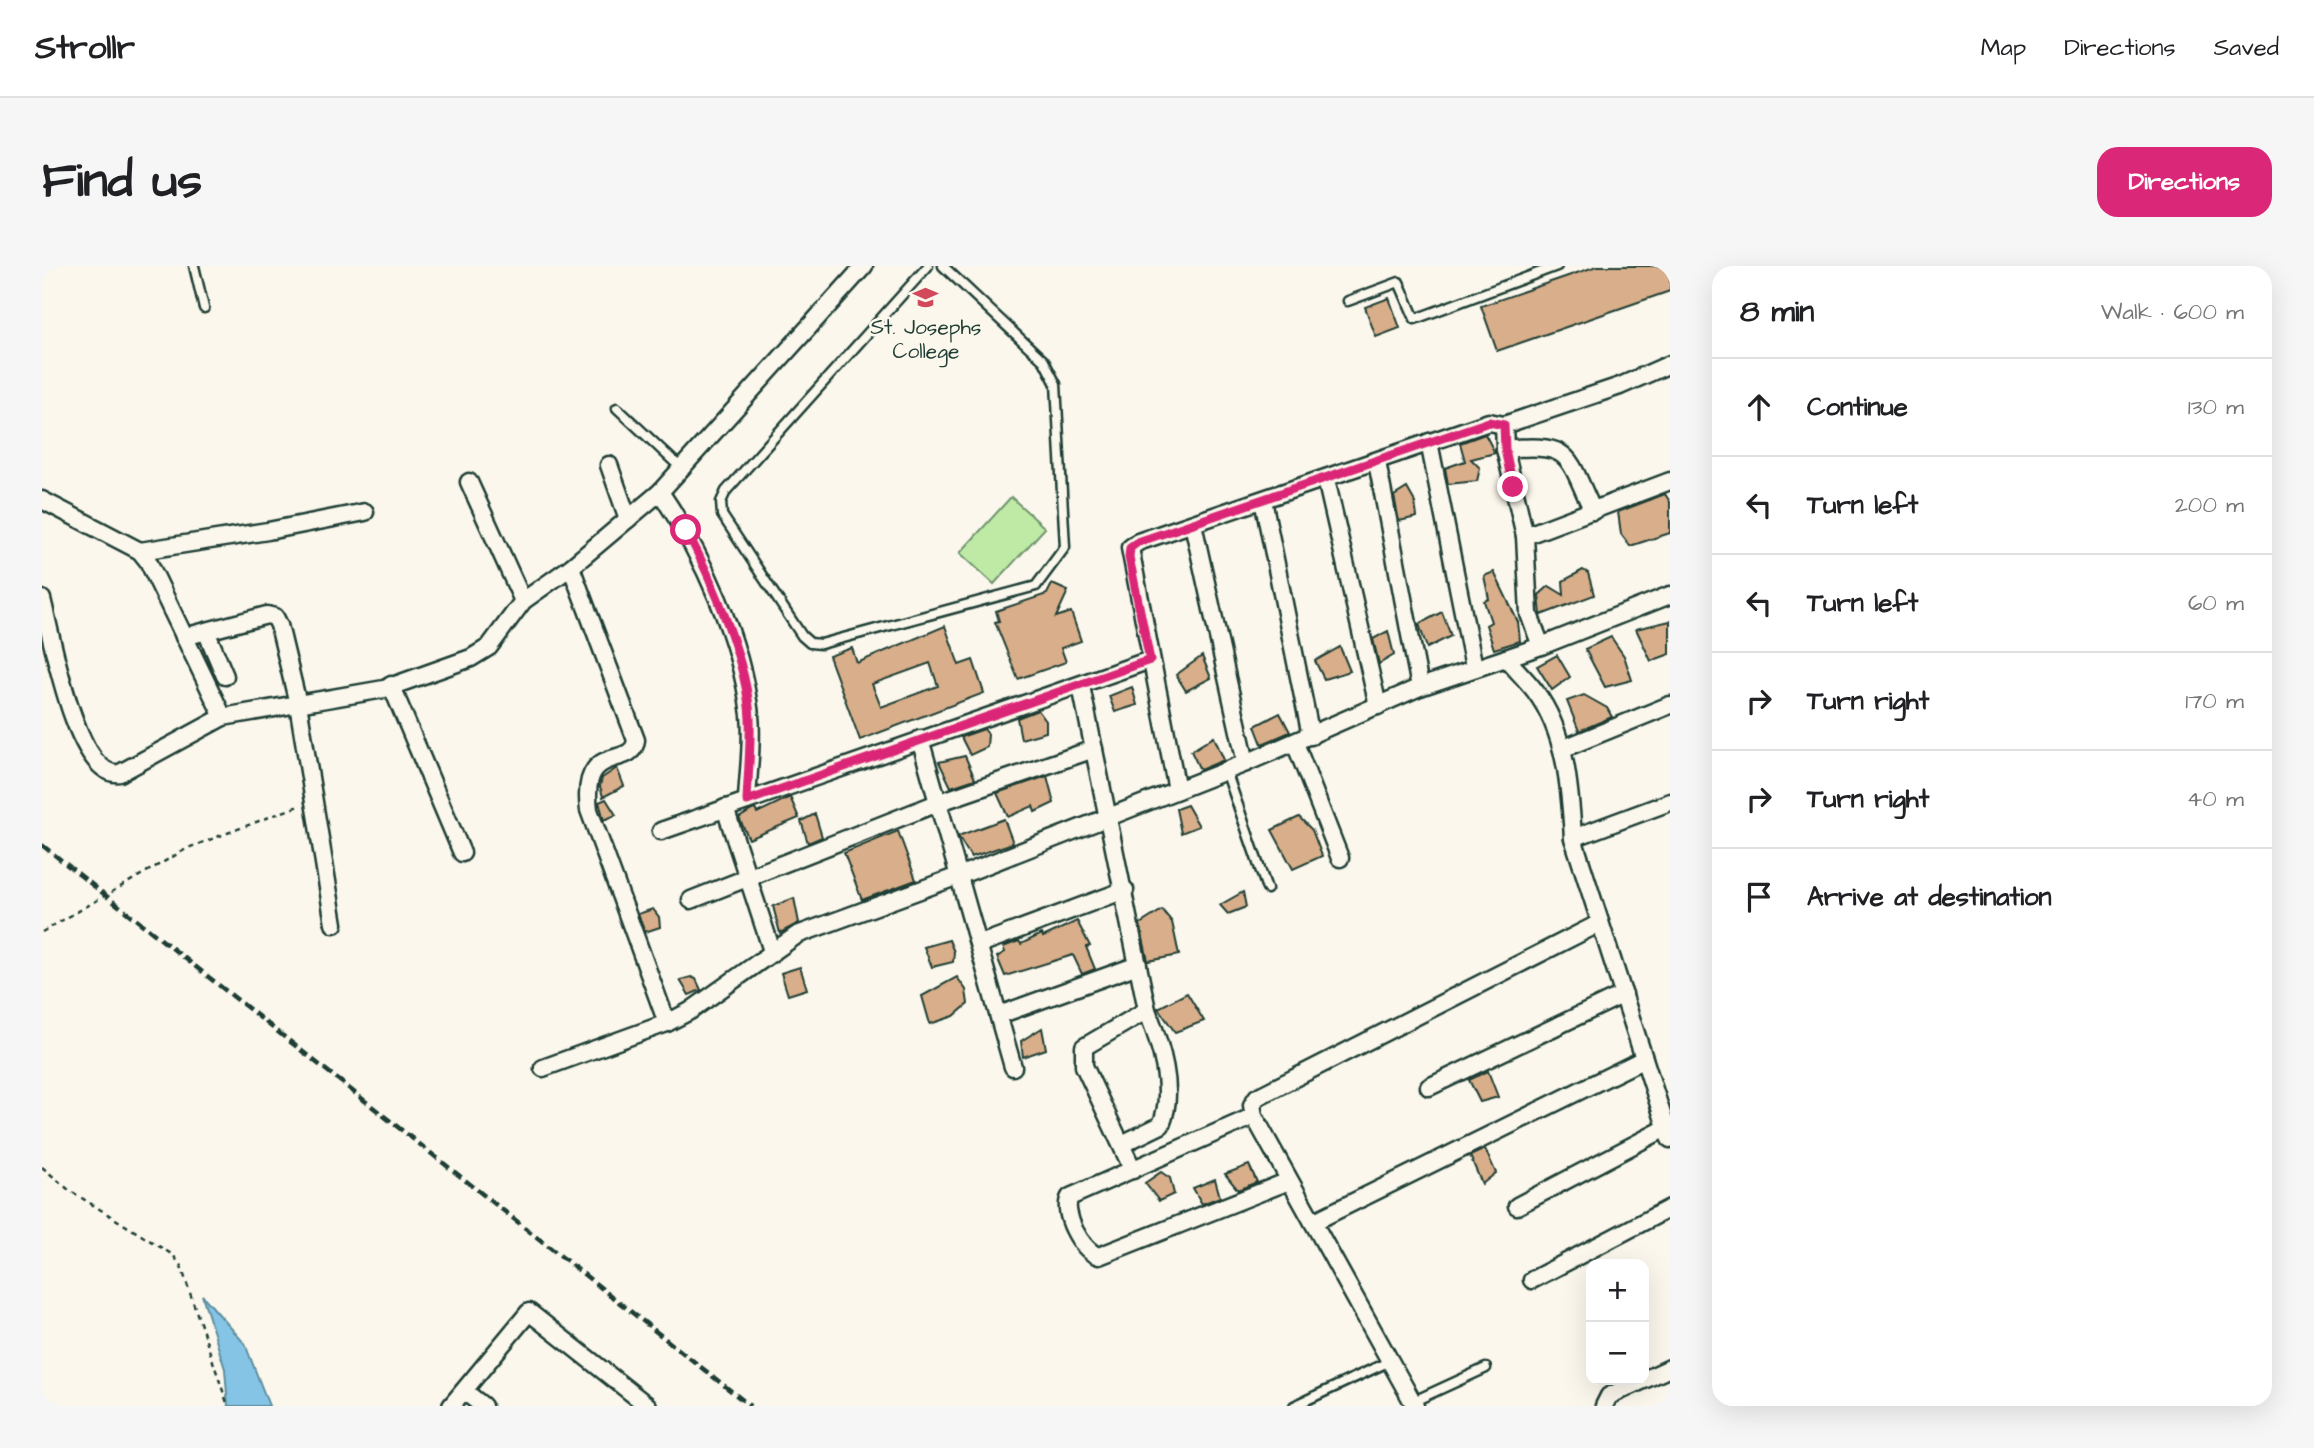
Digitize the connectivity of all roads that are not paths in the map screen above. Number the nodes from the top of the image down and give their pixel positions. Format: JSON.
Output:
{"nodes":[{"id":1,"x":194,"y":266,"type":"edge"},
{"id":2,"x":864,"y":266,"type":"edge"},
{"id":3,"x":928,"y":266,"type":"edge"},
{"id":4,"x":943,"y":266,"type":"edge"},
{"id":5,"x":1557,"y":266,"type":"edge"},
{"id":6,"x":1348,"y":301,"type":"dead end"},
{"id":7,"x":205,"y":308,"type":"dead end"},
{"id":8,"x":1670,"y":364,"type":"edge"},
{"id":9,"x":617,"y":408,"type":"dead end"},
{"id":10,"x":1504,"y":425,"type":"junction"},
{"id":11,"x":1429,"y":442,"type":"junction"},
{"id":12,"x":1505,"y":449,"type":"junction"},
{"id":13,"x":1377,"y":462,"type":"junction"},
{"id":14,"x":609,"y":464,"type":"dead end"},
{"id":15,"x":682,"y":468,"type":"junction"},
{"id":16,"x":1326,"y":479,"type":"junction"},
{"id":17,"x":1670,"y":481,"type":"edge"},
{"id":18,"x":469,"y":482,"type":"dead end"},
{"id":19,"x":660,"y":492,"type":"junction"},
{"id":20,"x":42,"y":500,"type":"edge"},
{"id":21,"x":1263,"y":500,"type":"junction"},
{"id":22,"x":1593,"y":511,"type":"junction"},
{"id":23,"x":365,"y":512,"type":"dead end"},
{"id":24,"x":628,"y":519,"type":"junction"},
{"id":25,"x":1193,"y":524,"type":"junction"},
{"id":26,"x":1525,"y":536,"type":"junction"},
{"id":27,"x":140,"y":551,"type":"junction"},
{"id":28,"x":571,"y":567,"type":"junction"},
{"id":29,"x":1670,"y":594,"type":"edge"},
{"id":30,"x":42,"y":599,"type":"edge"},
{"id":31,"x":523,"y":600,"type":"junction"},
{"id":32,"x":206,"y":631,"type":"junction"},
{"id":33,"x":184,"y":637,"type":"junction"},
{"id":34,"x":1541,"y":646,"type":"junction"},
{"id":35,"x":1506,"y":658,"type":"junction"},
{"id":36,"x":1150,"y":660,"type":"junction"},
{"id":37,"x":1475,"y":667,"type":"junction"},
{"id":38,"x":225,"y":676,"type":"dead end"},
{"id":39,"x":391,"y":685,"type":"junction"},
{"id":40,"x":1081,"y":686,"type":"junction"},
{"id":41,"x":1420,"y":687,"type":"junction"},
{"id":42,"x":298,"y":704,"type":"junction"},
{"id":43,"x":1670,"y":705,"type":"edge"},
{"id":44,"x":1378,"y":706,"type":"junction"},
{"id":45,"x":223,"y":717,"type":"junction"},
{"id":46,"x":1311,"y":736,"type":"junction"},
{"id":47,"x":920,"y":739,"type":"junction"},
{"id":48,"x":1295,"y":743,"type":"junction"},
{"id":49,"x":1094,"y":749,"type":"junction"},
{"id":50,"x":1562,"y":749,"type":"junction"},
{"id":51,"x":1246,"y":763,"type":"junction"},
{"id":52,"x":1226,"y":771,"type":"junction"},
{"id":53,"x":1177,"y":790,"type":"junction"},
{"id":54,"x":747,"y":801,"type":"junction"},
{"id":55,"x":940,"y":802,"type":"junction"},
{"id":56,"x":1670,"y":802,"type":"edge"},
{"id":57,"x":726,"y":808,"type":"junction"},
{"id":58,"x":1109,"y":817,"type":"junction"},
{"id":59,"x":661,"y":831,"type":"dead end"},
{"id":60,"x":1573,"y":838,"type":"junction"},
{"id":61,"x":462,"y":853,"type":"dead end"},
{"id":62,"x":1340,"y":858,"type":"dead end"},
{"id":63,"x":961,"y":875,"type":"junction"},
{"id":64,"x":748,"y":878,"type":"junction"},
{"id":65,"x":1267,"y":889,"type":"dead end"},
{"id":66,"x":1125,"y":890,"type":"junction"},
{"id":67,"x":691,"y":900,"type":"dead end"},
{"id":68,"x":1600,"y":923,"type":"junction"},
{"id":69,"x":334,"y":924,"type":"dead end"},
{"id":70,"x":980,"y":944,"type":"junction"},
{"id":71,"x":772,"y":951,"type":"junction"},
{"id":72,"x":1138,"y":965,"type":"junction"},
{"id":73,"x":1624,"y":993,"type":"junction"},
{"id":74,"x":1147,"y":1010,"type":"junction"},
{"id":75,"x":999,"y":1015,"type":"junction"},
{"id":76,"x":667,"y":1023,"type":"junction"},
{"id":77,"x":1644,"y":1059,"type":"junction"},
{"id":78,"x":1013,"y":1067,"type":"dead end"},
{"id":79,"x":543,"y":1068,"type":"dead end"},
{"id":80,"x":1429,"y":1087,"type":"dead end"},
{"id":81,"x":1665,"y":1105,"type":"edge"},
{"id":82,"x":1254,"y":1116,"type":"junction"},
{"id":83,"x":1668,"y":1133,"type":"edge"},
{"id":84,"x":1122,"y":1144,"type":"junction"},
{"id":85,"x":1133,"y":1170,"type":"junction"},
{"id":86,"x":1289,"y":1181,"type":"junction"},
{"id":87,"x":1517,"y":1206,"type":"dead end"},
{"id":88,"x":1670,"y":1208,"type":"edge"},
{"id":89,"x":1313,"y":1222,"type":"junction"},
{"id":90,"x":1532,"y":1280,"type":"dead end"},
{"id":91,"x":1390,"y":1361,"type":"junction"},
{"id":92,"x":1486,"y":1367,"type":"dead end"},
{"id":93,"x":1670,"y":1368,"type":"edge"},
{"id":94,"x":464,"y":1391,"type":"junction"},
{"id":95,"x":1413,"y":1404,"type":"edge"},
{"id":96,"x":451,"y":1406,"type":"edge"},
{"id":97,"x":483,"y":1406,"type":"edge"},
{"id":98,"x":648,"y":1406,"type":"edge"},
{"id":99,"x":1294,"y":1406,"type":"edge"},
{"id":100,"x":1604,"y":1406,"type":"edge"}],
"edges":[{"from":1,"to":7,"type":"lane"},
{"from":2,"to":15,"type":"street"},
{"from":3,"to":4,"type":"lane"},
{"from":5,"to":6,"type":"lane"},
{"from":8,"to":10,"type":"street"},
{"from":9,"to":15,"type":"lane"},
{"from":10,"to":11,"type":"street"},
{"from":10,"to":12,"type":"street"},
{"from":11,"to":13,"type":"street"},
{"from":11,"to":37,"type":"street"},
{"from":12,"to":22,"type":"street"},
{"from":12,"to":26,"type":"street"},
{"from":13,"to":16,"type":"street"},
{"from":13,"to":41,"type":"street"},
{"from":14,"to":24,"type":"street"},
{"from":15,"to":19,"type":"street"},
{"from":16,"to":21,"type":"street"},
{"from":16,"to":44,"type":"street"},
{"from":17,"to":22,"type":"street"},
{"from":18,"to":31,"type":"street"},
{"from":19,"to":24,"type":"street"},
{"from":19,"to":54,"type":"street"},
{"from":20,"to":27,"type":"street"},
{"from":21,"to":25,"type":"street"},
{"from":21,"to":46,"type":"street"},
{"from":22,"to":26,"type":"street"},
{"from":23,"to":27,"type":"street"},
{"from":24,"to":28,"type":"street"},
{"from":25,"to":36,"type":"street"},
{"from":25,"to":51,"type":"street"},
{"from":26,"to":34,"type":"street"},
{"from":27,"to":33,"type":"street"},
{"from":28,"to":31,"type":"street"},
{"from":28,"to":76,"type":"street"},
{"from":29,"to":34,"type":"street"},
{"from":30,"to":45,"type":"street"},
{"from":31,"to":39,"type":"street"},
{"from":32,"to":33,"type":"street"},
{"from":32,"to":38,"type":"street"},
{"from":32,"to":42,"type":"street"},
{"from":33,"to":45,"type":"street"},
{"from":34,"to":35,"type":"street"},
{"from":35,"to":37,"type":"street"},
{"from":35,"to":50,"type":"street"},
{"from":36,"to":40,"type":"street"},
{"from":36,"to":53,"type":"street"},
{"from":37,"to":41,"type":"street"},
{"from":39,"to":42,"type":"street"},
{"from":39,"to":61,"type":"street"},
{"from":40,"to":47,"type":"street"},
{"from":40,"to":49,"type":"street"},
{"from":41,"to":44,"type":"street"},
{"from":42,"to":45,"type":"street"},
{"from":42,"to":69,"type":"street"},
{"from":43,"to":50,"type":"street"},
{"from":44,"to":46,"type":"street"},
{"from":46,"to":48,"type":"street"},
{"from":47,"to":54,"type":"street"},
{"from":47,"to":55,"type":"street"},
{"from":48,"to":51,"type":"street"},
{"from":48,"to":62,"type":"street"},
{"from":49,"to":55,"type":"street"},
{"from":49,"to":58,"type":"street"},
{"from":50,"to":60,"type":"street"},
{"from":51,"to":52,"type":"street"},
{"from":52,"to":53,"type":"street"},
{"from":52,"to":65,"type":"lane"},
{"from":53,"to":58,"type":"street"},
{"from":54,"to":57,"type":"street"},
{"from":55,"to":63,"type":"street"},
{"from":55,"to":64,"type":"street"},
{"from":56,"to":60,"type":"street"},
{"from":57,"to":59,"type":"street"},
{"from":57,"to":64,"type":"street"},
{"from":58,"to":63,"type":"street"},
{"from":58,"to":66,"type":"street"},
{"from":60,"to":68,"type":"street"},
{"from":63,"to":70,"type":"street"},
{"from":63,"to":71,"type":"street"},
{"from":64,"to":67,"type":"street"},
{"from":64,"to":71,"type":"street"},
{"from":66,"to":70,"type":"street"},
{"from":66,"to":72,"type":"street"},
{"from":68,"to":73,"type":"street"},
{"from":68,"to":82,"type":"street"},
{"from":70,"to":75,"type":"street"},
{"from":71,"to":76,"type":"street"},
{"from":72,"to":74,"type":"street"},
{"from":72,"to":75,"type":"street"},
{"from":73,"to":77,"type":"street"},
{"from":73,"to":80,"type":"street"},
{"from":74,"to":84,"type":"street"},
{"from":74,"to":84,"type":"street"},
{"from":75,"to":78,"type":"street"},
{"from":76,"to":79,"type":"street"},
{"from":77,"to":81,"type":"street"},
{"from":77,"to":89,"type":"street"},
{"from":81,"to":83,"type":"street"},
{"from":82,"to":85,"type":"street"},
{"from":82,"to":86,"type":"street"},
{"from":83,"to":87,"type":"street"},
{"from":84,"to":85,"type":"street"},
{"from":85,"to":86,"type":"street"},
{"from":86,"to":89,"type":"street"},
{"from":88,"to":90,"type":"street"},
{"from":89,"to":91,"type":"street"},
{"from":91,"to":95,"type":"street"},
{"from":91,"to":99,"type":"lane"},
{"from":92,"to":95,"type":"lane"},
{"from":93,"to":100,"type":"street"},
{"from":94,"to":96,"type":"street"},
{"from":94,"to":97,"type":"street"},
{"from":94,"to":98,"type":"street"}]}
